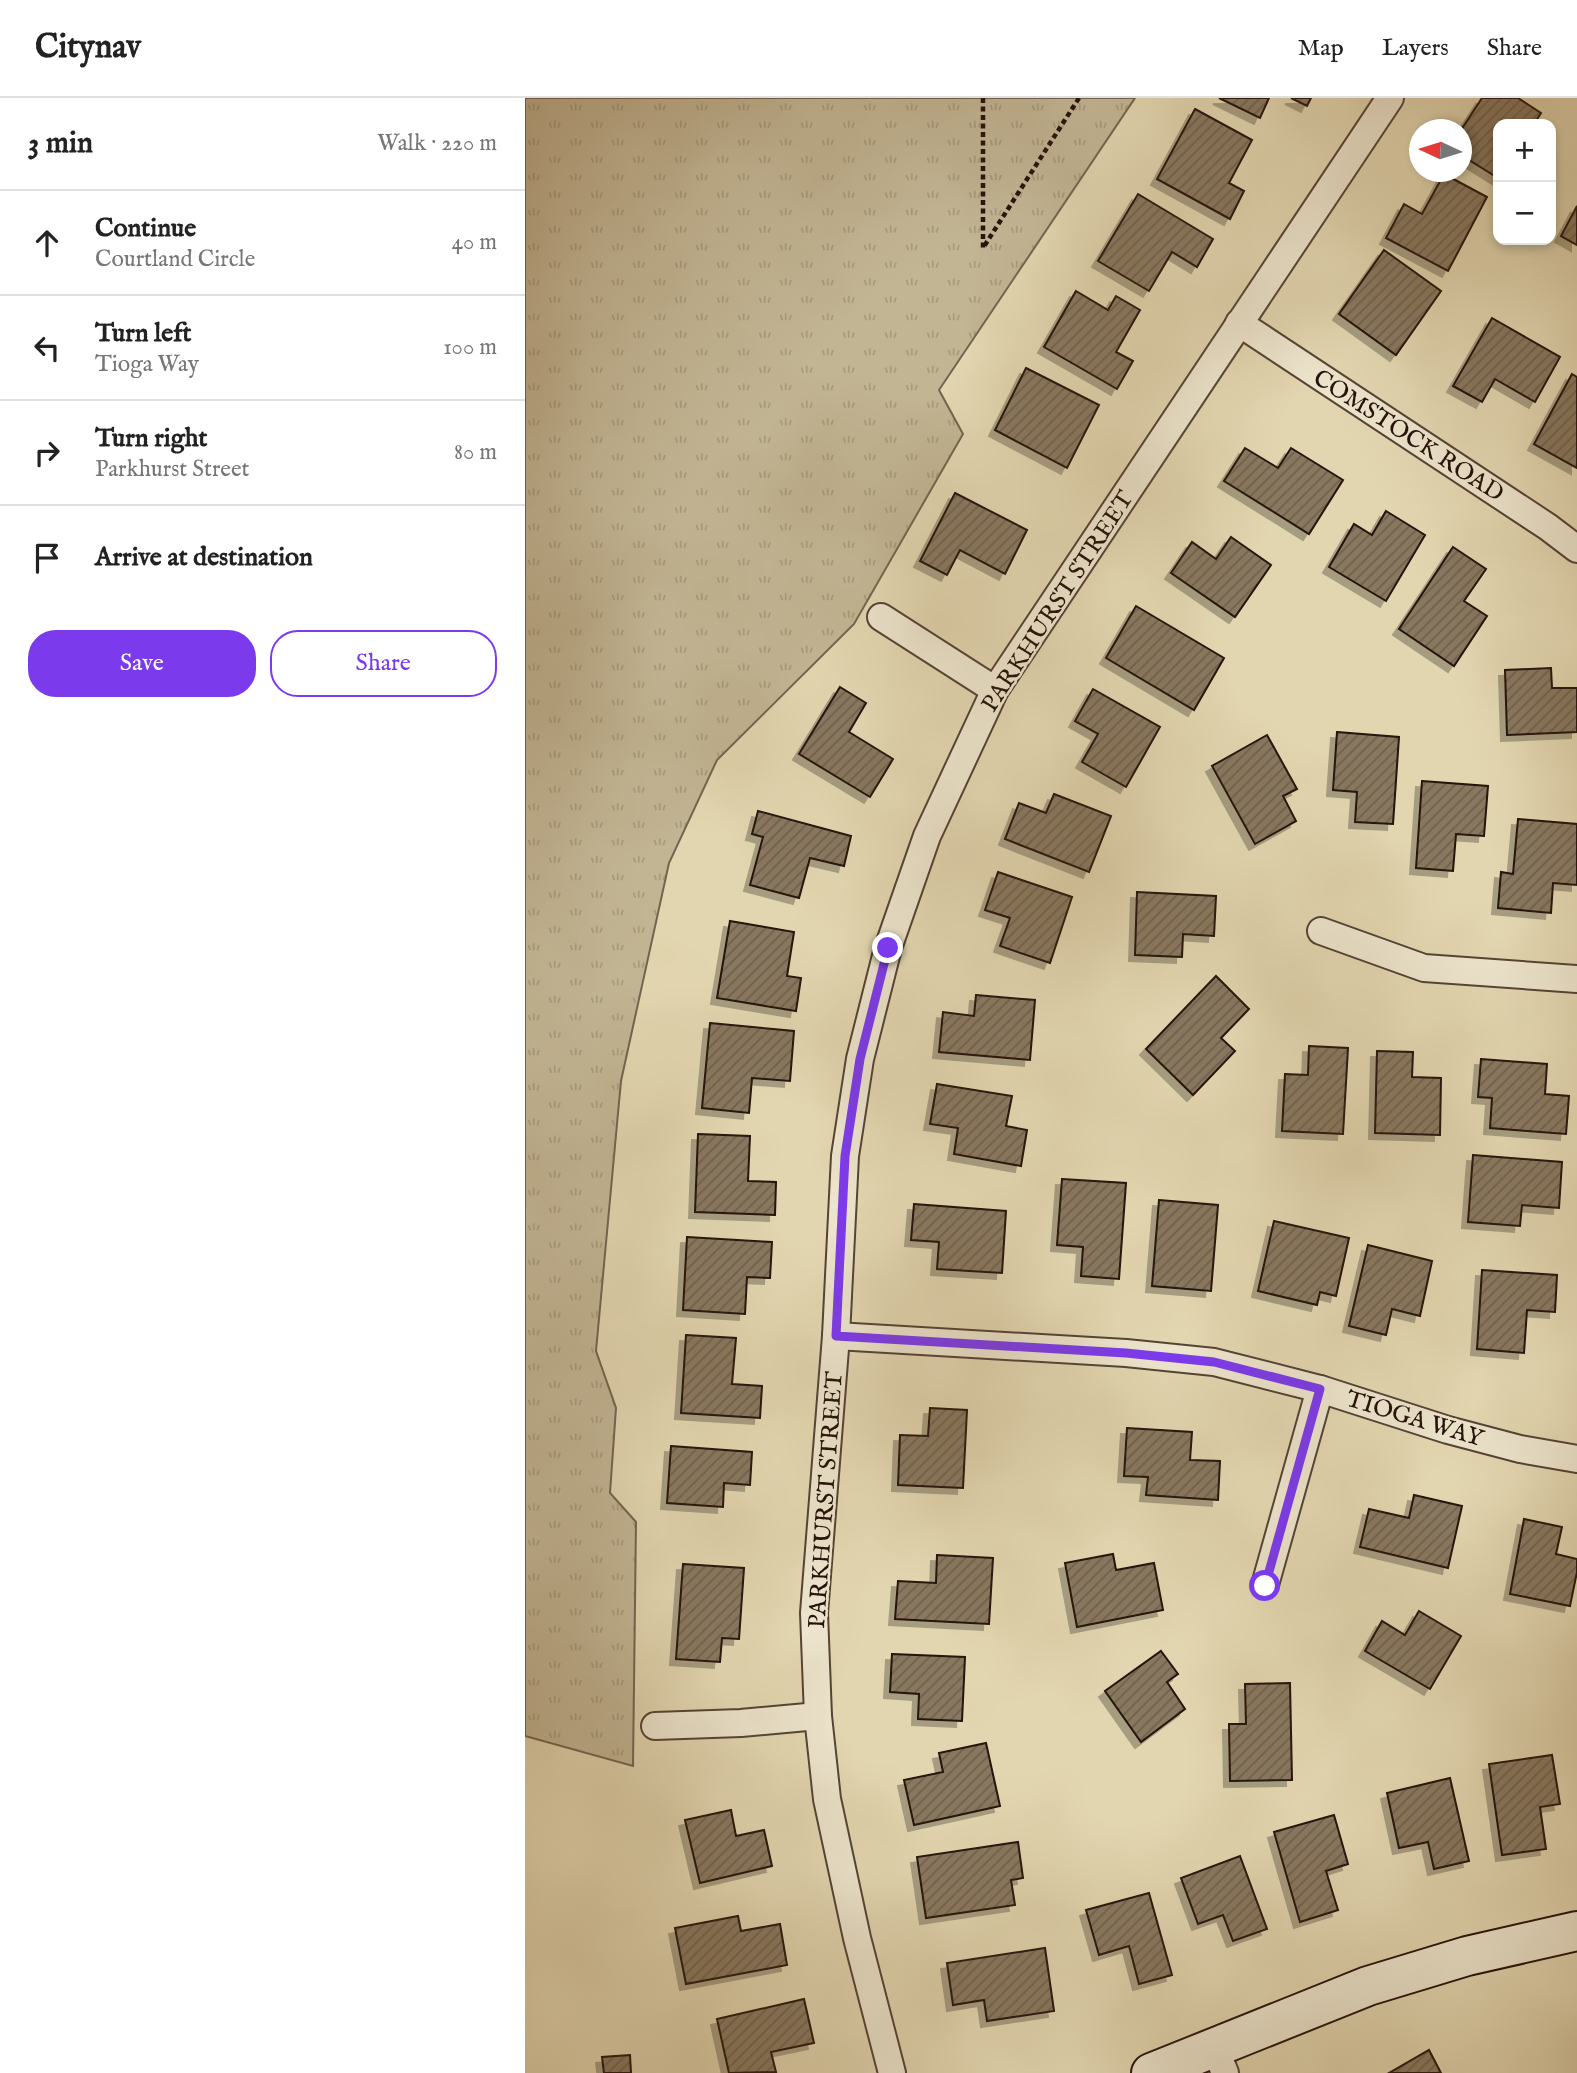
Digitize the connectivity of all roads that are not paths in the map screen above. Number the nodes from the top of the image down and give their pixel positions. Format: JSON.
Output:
{"nodes":[{"id":1,"x":1390,"y":98,"type":"edge"},
{"id":2,"x":1239,"y":323,"type":"junction"},
{"id":3,"x":1577,"y":549,"type":"edge"},
{"id":4,"x":881,"y":617,"type":"dead end"},
{"id":5,"x":995,"y":690,"type":"junction"},
{"id":6,"x":1321,"y":931,"type":"dead end"},
{"id":7,"x":1577,"y":979,"type":"edge"},
{"id":8,"x":836,"y":1336,"type":"junction"},
{"id":9,"x":1320,"y":1389,"type":"junction"},
{"id":10,"x":1577,"y":1459,"type":"edge"},
{"id":11,"x":1265,"y":1586,"type":"dead end"},
{"id":12,"x":817,"y":1716,"type":"junction"},
{"id":13,"x":655,"y":1726,"type":"dead end"},
{"id":14,"x":1577,"y":1931,"type":"edge"},
{"id":15,"x":1220,"y":2060,"type":"edge"},
{"id":16,"x":892,"y":2073,"type":"edge"},
{"id":17,"x":1151,"y":2073,"type":"edge"}],
"edges":[{"from":1,"to":2,"type":"street","name":"PARKHURST STREET"},
{"from":2,"to":3,"type":"street","name":"COMSTOCK ROAD"},
{"from":2,"to":5,"type":"street","name":"PARKHURST STREET"},
{"from":4,"to":5,"type":"street"},
{"from":5,"to":8,"type":"street","name":"PARKHURST STREET"},
{"from":6,"to":7,"type":"street"},
{"from":8,"to":9,"type":"street","name":"TIOGA WAY"},
{"from":8,"to":12,"type":"street","name":"PARKHURST STREET"},
{"from":9,"to":10,"type":"street","name":"TIOGA WAY"},
{"from":9,"to":11,"type":"street"},
{"from":12,"to":13,"type":"street"},
{"from":12,"to":16,"type":"street","name":"PARKHURST STREET"},
{"from":14,"to":15,"type":"street"},
{"from":15,"to":17,"type":"street"}]}
